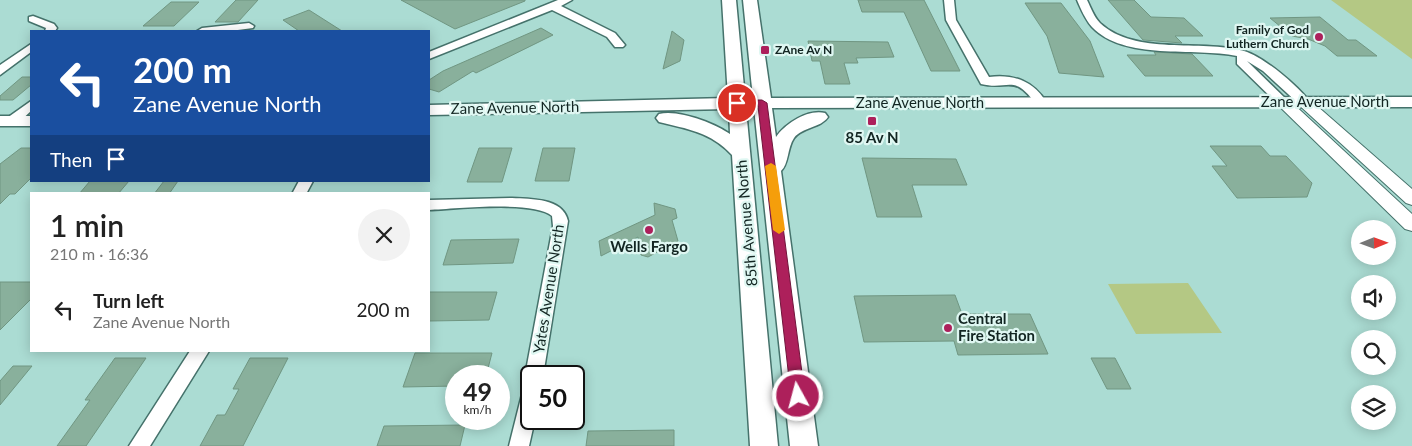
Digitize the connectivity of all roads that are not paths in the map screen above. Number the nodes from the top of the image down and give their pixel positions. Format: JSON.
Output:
{"nodes":[{"id":1,"x":567,"y":0,"type":"edge"},
{"id":2,"x":750,"y":0,"type":"edge"},
{"id":3,"x":948,"y":0,"type":"edge"},
{"id":4,"x":1082,"y":0,"type":"edge"},
{"id":5,"x":553,"y":6,"type":"junction"},
{"id":6,"x":730,"y":7,"type":"edge"},
{"id":7,"x":33,"y":20,"type":"dead end"},
{"id":8,"x":249,"y":26,"type":"dead end"},
{"id":9,"x":51,"y":30,"type":"edge"},
{"id":10,"x":211,"y":30,"type":"edge"},
{"id":11,"x":619,"y":45,"type":"dead end"},
{"id":12,"x":30,"y":48,"type":"edge"},
{"id":13,"x":1243,"y":54,"type":"junction"},
{"id":14,"x":430,"y":56,"type":"edge"},
{"id":15,"x":758,"y":68,"type":"junction"},
{"id":16,"x":0,"y":71,"type":"edge"},
{"id":17,"x":1283,"y":102,"type":"junction"},
{"id":18,"x":1412,"y":102,"type":"edge"},
{"id":19,"x":853,"y":103,"type":"junction"},
{"id":20,"x":1041,"y":103,"type":"junction"},
{"id":21,"x":30,"y":106,"type":"edge"},
{"id":22,"x":1301,"y":109,"type":"junction"},
{"id":23,"x":430,"y":110,"type":"edge"},
{"id":24,"x":738,"y":110,"type":"junction"},
{"id":25,"x":764,"y":110,"type":"junction"},
{"id":26,"x":664,"y":111,"type":"junction"},
{"id":27,"x":1321,"y":116,"type":"junction"},
{"id":28,"x":1412,"y":116,"type":"edge"},
{"id":29,"x":819,"y":117,"type":"junction"},
{"id":30,"x":430,"y":120,"type":"edge"},
{"id":31,"x":6,"y":121,"type":"edge"},
{"id":32,"x":30,"y":121,"type":"edge"},
{"id":33,"x":742,"y":155,"type":"junction"},
{"id":34,"x":772,"y":179,"type":"junction"},
{"id":35,"x":1412,"y":199,"type":"edge"},
{"id":36,"x":430,"y":205,"type":"edge"},
{"id":37,"x":1412,"y":225,"type":"edge"},
{"id":38,"x":199,"y":352,"type":"edge"},
{"id":39,"x":536,"y":365,"type":"edge"},
{"id":40,"x":523,"y":430,"type":"edge"},
{"id":41,"x":140,"y":446,"type":"edge"},
{"id":42,"x":519,"y":446,"type":"edge"},
{"id":43,"x":764,"y":446,"type":"edge"},
{"id":44,"x":804,"y":446,"type":"edge"}],
"edges":[{"from":1,"to":5,"type":"street"},
{"from":2,"to":15,"type":"main road","name":"85th Avenue North"},
{"from":3,"to":20,"type":"street"},
{"from":4,"to":13,"type":"street"},
{"from":5,"to":11,"type":"street"},
{"from":5,"to":14,"type":"street"},
{"from":6,"to":24,"type":"main road","name":"85th Avenue North"},
{"from":6,"to":26,"type":"main road"},
{"from":7,"to":9,"type":"street"},
{"from":8,"to":10,"type":"street"},
{"from":12,"to":16,"type":"street"},
{"from":13,"to":17,"type":"street"},
{"from":13,"to":22,"type":"street"},
{"from":15,"to":19,"type":"main road"},
{"from":15,"to":25,"type":"main road","name":"85th Avenue North"},
{"from":17,"to":20,"type":"main road","name":"Zane Avenue North"},
{"from":17,"to":22,"type":"main road","name":"Zane Avenue North"},
{"from":18,"to":22,"type":"main road","name":"Zane Avenue North"},
{"from":19,"to":20,"type":"main road","name":"Zane Avenue North"},
{"from":19,"to":25,"type":"main road","name":"Zane Avenue North"},
{"from":21,"to":31,"type":"street"},
{"from":22,"to":27,"type":"main road","name":"Zane Avenue North"},
{"from":22,"to":29,"type":"main road","name":"Zane Avenue North"},
{"from":22,"to":37,"type":"street"},
{"from":23,"to":26,"type":"main road","name":"Zane Avenue North"},
{"from":24,"to":25,"type":"main road","name":"Zane Avenue North"},
{"from":24,"to":26,"type":"main road","name":"Zane Avenue North"},
{"from":24,"to":33,"type":"main road","name":"85th Avenue North"},
{"from":25,"to":29,"type":"main road","name":"Zane Avenue North"},
{"from":25,"to":34,"type":"main road","name":"85th Avenue North"},
{"from":26,"to":30,"type":"main road","name":"Zane Avenue North"},
{"from":26,"to":33,"type":"main road"},
{"from":27,"to":28,"type":"main road","name":"Zane Avenue North"},
{"from":27,"to":35,"type":"street"},
{"from":29,"to":34,"type":"main road"},
{"from":31,"to":32,"type":"main road"},
{"from":33,"to":43,"type":"main road","name":"85th Avenue North"},
{"from":34,"to":44,"type":"main road","name":"85th Avenue North"},
{"from":36,"to":39,"type":"street","name":"Yates Avenue North"},
{"from":38,"to":41,"type":"street"},
{"from":40,"to":42,"type":"street"}]}
